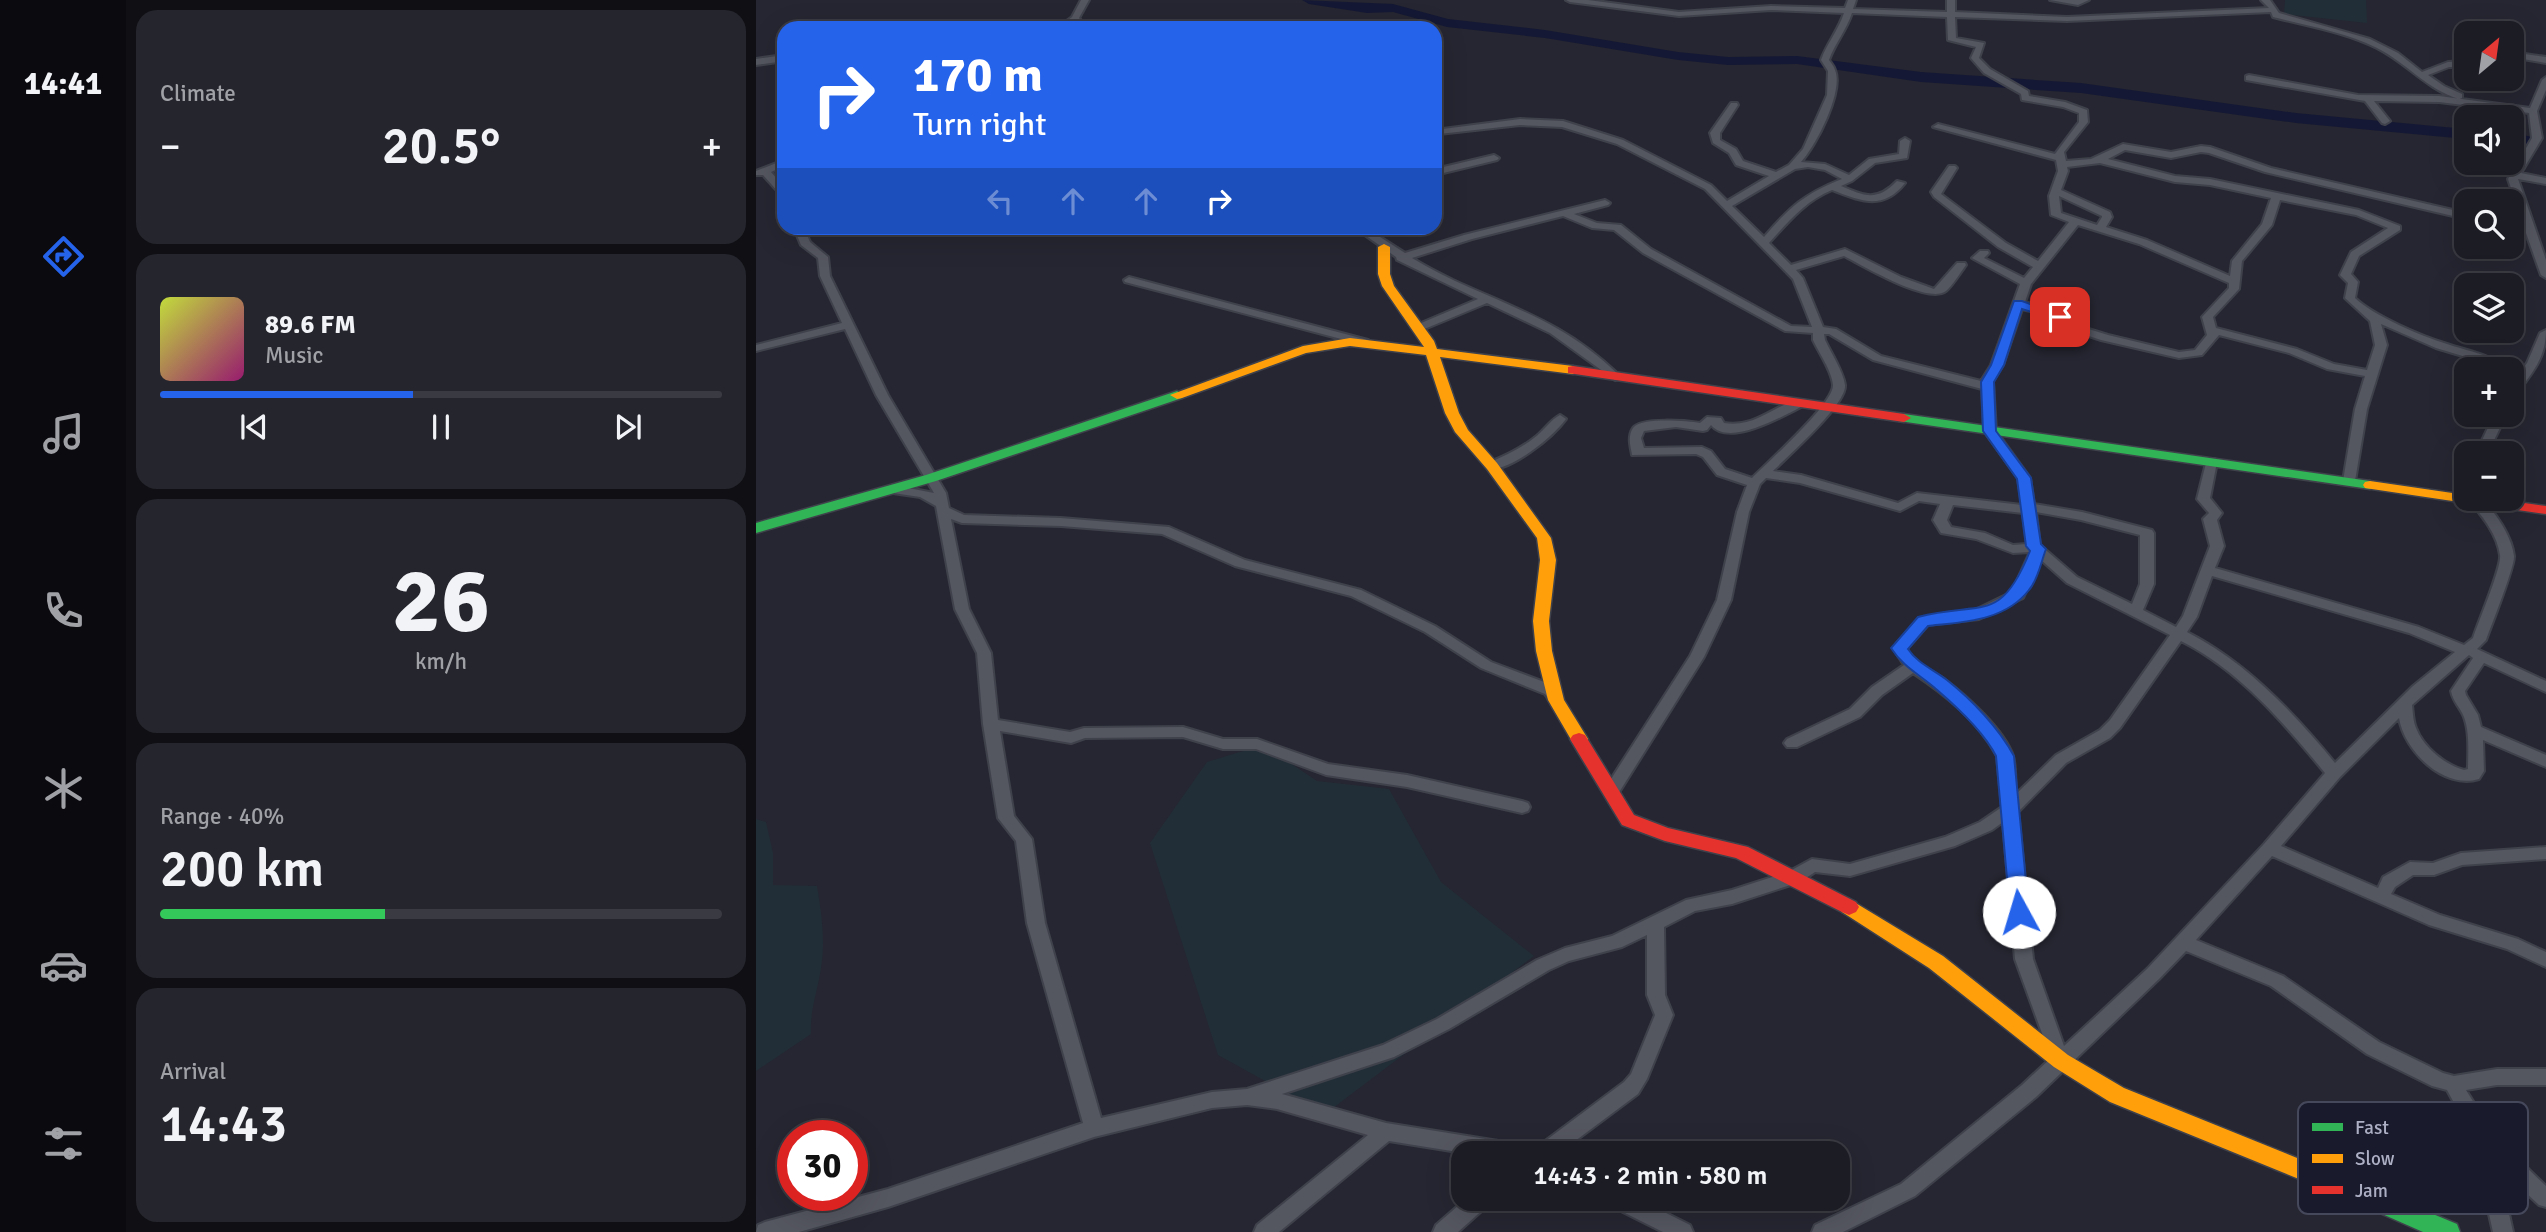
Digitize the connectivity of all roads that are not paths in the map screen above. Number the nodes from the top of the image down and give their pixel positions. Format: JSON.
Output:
{"nodes":[{"id":1,"x":1085,"y":0,"type":"edge"},
{"id":2,"x":1570,"y":0,"type":"edge"},
{"id":3,"x":1676,"y":0,"type":"edge"},
{"id":4,"x":1852,"y":0,"type":"edge"},
{"id":5,"x":1951,"y":0,"type":"edge"},
{"id":6,"x":2047,"y":0,"type":"edge"},
{"id":7,"x":2054,"y":0,"type":"edge"},
{"id":8,"x":2085,"y":0,"type":"edge"},
{"id":9,"x":2264,"y":0,"type":"edge"},
{"id":10,"x":2272,"y":10,"type":"junction"},
{"id":11,"x":1668,"y":12,"type":"junction"},
{"id":12,"x":1849,"y":12,"type":"junction"},
{"id":13,"x":1950,"y":14,"type":"junction"},
{"id":14,"x":2040,"y":17,"type":"junction"},
{"id":15,"x":1075,"y":18,"type":"junction"},
{"id":16,"x":1071,"y":21,"type":"edge"},
{"id":17,"x":1078,"y":21,"type":"edge"},
{"id":18,"x":1692,"y":23,"type":"dead end"},
{"id":19,"x":2524,"y":56,"type":"edge"},
{"id":20,"x":777,"y":59,"type":"edge"},
{"id":21,"x":2546,"y":60,"type":"edge"},
{"id":22,"x":756,"y":62,"type":"edge"},
{"id":23,"x":2454,"y":66,"type":"edge"},
{"id":24,"x":2249,"y":78,"type":"dead end"},
{"id":25,"x":2425,"y":80,"type":"junction"},
{"id":26,"x":2546,"y":80,"type":"edge"},
{"id":27,"x":2367,"y":99,"type":"junction"},
{"id":28,"x":1734,"y":105,"type":"dead end"},
{"id":29,"x":2494,"y":105,"type":"joint"},
{"id":30,"x":2524,"y":110,"type":"edge"},
{"id":31,"x":2533,"y":111,"type":"junction"},
{"id":32,"x":2385,"y":121,"type":"dead end"},
{"id":33,"x":1938,"y":127,"type":"dead end"},
{"id":34,"x":1442,"y":131,"type":"edge"},
{"id":35,"x":1905,"y":141,"type":"dead end"},
{"id":36,"x":1494,"y":158,"type":"dead end"},
{"id":37,"x":2524,"y":158,"type":"edge"},
{"id":38,"x":2103,"y":160,"type":"junction"},
{"id":39,"x":2061,"y":161,"type":"junction"},
{"id":40,"x":777,"y":166,"type":"edge"},
{"id":41,"x":1793,"y":167,"type":"junction"},
{"id":42,"x":1952,"y":168,"type":"dead end"},
{"id":43,"x":1442,"y":170,"type":"edge"},
{"id":44,"x":760,"y":172,"type":"edge"},
{"id":45,"x":2514,"y":175,"type":"edge"},
{"id":46,"x":2519,"y":175,"type":"edge"},
{"id":47,"x":1778,"y":176,"type":"junction"},
{"id":48,"x":1849,"y":179,"type":"junction"},
{"id":49,"x":2546,"y":181,"type":"edge"},
{"id":50,"x":1900,"y":183,"type":"dead end"},
{"id":51,"x":1832,"y":186,"type":"junction"},
{"id":52,"x":777,"y":187,"type":"edge"},
{"id":53,"x":2055,"y":191,"type":"junction"},
{"id":54,"x":2276,"y":197,"type":"junction"},
{"id":55,"x":1605,"y":203,"type":"dead end"},
{"id":56,"x":1728,"y":204,"type":"junction"},
{"id":57,"x":1563,"y":213,"type":"junction"},
{"id":58,"x":2454,"y":213,"type":"edge"},
{"id":59,"x":2074,"y":223,"type":"junction"},
{"id":60,"x":2099,"y":230,"type":"junction"},
{"id":61,"x":2524,"y":230,"type":"edge"},
{"id":62,"x":802,"y":235,"type":"edge"},
{"id":63,"x":1369,"y":235,"type":"edge"},
{"id":64,"x":2539,"y":240,"type":"edge"},
{"id":65,"x":1765,"y":242,"type":"junction"},
{"id":66,"x":1384,"y":247,"type":"junction"},
{"id":67,"x":1984,"y":253,"type":"dead end"},
{"id":68,"x":1401,"y":258,"type":"junction"},
{"id":69,"x":1961,"y":265,"type":"dead end"},
{"id":70,"x":2038,"y":266,"type":"junction"},
{"id":71,"x":1791,"y":268,"type":"junction"},
{"id":72,"x":2546,"y":275,"type":"edge"},
{"id":73,"x":1129,"y":280,"type":"dead end"},
{"id":74,"x":2235,"y":282,"type":"junction"},
{"id":75,"x":2026,"y":284,"type":"junction"},
{"id":76,"x":1488,"y":299,"type":"junction"},
{"id":77,"x":2018,"y":304,"type":"junction"},
{"id":78,"x":2372,"y":316,"type":"junction"},
{"id":79,"x":849,"y":324,"type":"junction"},
{"id":80,"x":1418,"y":328,"type":"junction"},
{"id":81,"x":1818,"y":328,"type":"junction"},
{"id":82,"x":2212,"y":330,"type":"junction"},
{"id":83,"x":2546,"y":333,"type":"edge"},
{"id":84,"x":1366,"y":342,"type":"junction"},
{"id":85,"x":756,"y":348,"type":"edge"},
{"id":86,"x":1431,"y":350,"type":"junction"},
{"id":87,"x":2477,"y":357,"type":"edge"},
{"id":88,"x":2524,"y":371,"type":"edge"},
{"id":89,"x":1615,"y":377,"type":"junction"},
{"id":90,"x":2371,"y":380,"type":"junction"},
{"id":91,"x":1989,"y":387,"type":"junction"},
{"id":92,"x":1797,"y":404,"type":"junction"},
{"id":93,"x":1827,"y":408,"type":"junction"},
{"id":94,"x":1560,"y":419,"type":"dead end"},
{"id":95,"x":1990,"y":431,"type":"junction"},
{"id":96,"x":2211,"y":462,"type":"junction"},
{"id":97,"x":1492,"y":466,"type":"junction"},
{"id":98,"x":931,"y":478,"type":"junction"},
{"id":99,"x":1758,"y":479,"type":"junction"},
{"id":100,"x":2349,"y":481,"type":"junction"},
{"id":101,"x":893,"y":489,"type":"junction"},
{"id":102,"x":2454,"y":497,"type":"edge"},
{"id":103,"x":1948,"y":501,"type":"junction"},
{"id":104,"x":2524,"y":507,"type":"edge"},
{"id":105,"x":944,"y":508,"type":"junction"},
{"id":106,"x":2028,"y":508,"type":"junction"},
{"id":107,"x":2546,"y":510,"type":"edge"},
{"id":108,"x":2487,"y":511,"type":"edge"},
{"id":109,"x":756,"y":528,"type":"edge"},
{"id":110,"x":2036,"y":548,"type":"junction"},
{"id":111,"x":2207,"y":570,"type":"junction"},
{"id":112,"x":2136,"y":611,"type":"junction"},
{"id":113,"x":2180,"y":634,"type":"junction"},
{"id":114,"x":2471,"y":652,"type":"junction"},
{"id":115,"x":1914,"y":665,"type":"junction"},
{"id":116,"x":2546,"y":687,"type":"edge"},
{"id":117,"x":1556,"y":700,"type":"junction"},
{"id":118,"x":2404,"y":704,"type":"junction"},
{"id":119,"x":991,"y":724,"type":"junction"},
{"id":120,"x":2474,"y":730,"type":"junction"},
{"id":121,"x":1792,"y":743,"type":"dead end"},
{"id":122,"x":2546,"y":761,"type":"edge"},
{"id":123,"x":2334,"y":773,"type":"junction"},
{"id":124,"x":1612,"y":790,"type":"junction"},
{"id":125,"x":1522,"y":807,"type":"dead end"},
{"id":126,"x":2011,"y":809,"type":"junction"},
{"id":127,"x":2270,"y":848,"type":"junction"},
{"id":128,"x":2546,"y":853,"type":"edge"},
{"id":129,"x":1794,"y":877,"type":"junction"},
{"id":130,"x":2381,"y":897,"type":"junction"},
{"id":131,"x":1655,"y":922,"type":"junction"},
{"id":132,"x":2183,"y":942,"type":"junction"},
{"id":133,"x":2546,"y":960,"type":"edge"},
{"id":134,"x":2061,"y":1061,"type":"junction"},
{"id":135,"x":2546,"y":1077,"type":"edge"},
{"id":136,"x":2454,"y":1084,"type":"junction"},
{"id":137,"x":1247,"y":1097,"type":"junction"},
{"id":138,"x":2462,"y":1102,"type":"edge"},
{"id":139,"x":1094,"y":1128,"type":"junction"},
{"id":140,"x":1387,"y":1132,"type":"junction"},
{"id":141,"x":1559,"y":1141,"type":"edge"},
{"id":142,"x":1451,"y":1142,"type":"edge"},
{"id":143,"x":2298,"y":1168,"type":"edge"},
{"id":144,"x":2528,"y":1183,"type":"edge"},
{"id":145,"x":2546,"y":1198,"type":"edge"},
{"id":146,"x":1467,"y":1211,"type":"edge"},
{"id":147,"x":1642,"y":1211,"type":"edge"},
{"id":148,"x":2407,"y":1214,"type":"edge"},
{"id":149,"x":2501,"y":1214,"type":"edge"},
{"id":150,"x":765,"y":1232,"type":"edge"},
{"id":151,"x":1264,"y":1232,"type":"edge"},
{"id":152,"x":1444,"y":1232,"type":"edge"},
{"id":153,"x":1683,"y":1232,"type":"edge"},
{"id":154,"x":1822,"y":1232,"type":"edge"},
{"id":155,"x":2449,"y":1232,"type":"edge"},
{"id":156,"x":2503,"y":1232,"type":"edge"}],
"edges":[{"from":1,"to":15,"type":"street"},
{"from":2,"to":11,"type":"street"},
{"from":3,"to":11,"type":"street"},
{"from":4,"to":12,"type":"street"},
{"from":5,"to":13,"type":"street"},
{"from":6,"to":14,"type":"street"},
{"from":7,"to":8,"type":"street"},
{"from":9,"to":10,"type":"street"},
{"from":10,"to":14,"type":"street"},
{"from":10,"to":25,"type":"street"},
{"from":11,"to":12,"type":"street"},
{"from":11,"to":18,"type":"street"},
{"from":12,"to":13,"type":"street"},
{"from":12,"to":41,"type":"street"},
{"from":13,"to":14,"type":"street"},
{"from":13,"to":39,"type":"street"},
{"from":15,"to":16,"type":"street"},
{"from":15,"to":17,"type":"street"},
{"from":19,"to":21,"type":"street"},
{"from":20,"to":22,"type":"street"},
{"from":23,"to":25,"type":"street"},
{"from":24,"to":27,"type":"street"},
{"from":25,"to":29,"type":"street"},
{"from":26,"to":31,"type":"street"},
{"from":27,"to":29,"type":"street"},
{"from":27,"to":32,"type":"street"},
{"from":28,"to":47,"type":"street"},
{"from":30,"to":31,"type":"street"},
{"from":31,"to":37,"type":"street"},
{"from":33,"to":39,"type":"street"},
{"from":34,"to":56,"type":"street"},
{"from":35,"to":48,"type":"street"},
{"from":36,"to":43,"type":"street"},
{"from":38,"to":39,"type":"street"},
{"from":38,"to":54,"type":"street"},
{"from":38,"to":58,"type":"street"},
{"from":39,"to":53,"type":"street"},
{"from":40,"to":44,"type":"street"},
{"from":41,"to":47,"type":"street"},
{"from":41,"to":48,"type":"street"},
{"from":42,"to":70,"type":"street"},
{"from":44,"to":52,"type":"street"},
{"from":45,"to":64,"type":"street"},
{"from":46,"to":49,"type":"street"},
{"from":47,"to":56,"type":"street"},
{"from":48,"to":51,"type":"street"},
{"from":50,"to":51,"type":"street"},
{"from":51,"to":65,"type":"street"},
{"from":53,"to":59,"type":"street"},
{"from":53,"to":60,"type":"street"},
{"from":54,"to":74,"type":"street"},
{"from":54,"to":78,"type":"street"},
{"from":55,"to":57,"type":"street"},
{"from":56,"to":65,"type":"street"},
{"from":57,"to":68,"type":"street"},
{"from":57,"to":81,"type":"street"},
{"from":59,"to":60,"type":"street"},
{"from":59,"to":70,"type":"street"},
{"from":60,"to":74,"type":"street"},
{"from":61,"to":64,"type":"street"},
{"from":62,"to":79,"type":"street"},
{"from":63,"to":66,"type":"street"},
{"from":64,"to":72,"type":"street"},
{"from":65,"to":71,"type":"street"},
{"from":66,"to":68,"type":"street"},
{"from":66,"to":80,"type":"street"},
{"from":67,"to":75,"type":"street"},
{"from":68,"to":76,"type":"street"},
{"from":69,"to":71,"type":"street"},
{"from":70,"to":75,"type":"street"},
{"from":71,"to":81,"type":"street"},
{"from":73,"to":84,"type":"street"},
{"from":74,"to":82,"type":"street"},
{"from":75,"to":77,"type":"street"},
{"from":76,"to":80,"type":"street"},
{"from":76,"to":89,"type":"street"},
{"from":77,"to":82,"type":"street"},
{"from":77,"to":91,"type":"street"},
{"from":78,"to":87,"type":"street"},
{"from":78,"to":90,"type":"street"},
{"from":79,"to":85,"type":"street"},
{"from":79,"to":98,"type":"street"},
{"from":80,"to":86,"type":"street"},
{"from":81,"to":91,"type":"street"},
{"from":81,"to":93,"type":"street"},
{"from":82,"to":90,"type":"street"},
{"from":83,"to":88,"type":"street"},
{"from":84,"to":86,"type":"street"},
{"from":84,"to":98,"type":"street"},
{"from":86,"to":89,"type":"street"},
{"from":86,"to":97,"type":"street"},
{"from":89,"to":92,"type":"street"},
{"from":90,"to":100,"type":"street"},
{"from":91,"to":95,"type":"street"},
{"from":92,"to":93,"type":"street"},
{"from":92,"to":99,"type":"street"},
{"from":93,"to":95,"type":"street"},
{"from":93,"to":99,"type":"street"},
{"from":94,"to":97,"type":"street"},
{"from":95,"to":96,"type":"street"},
{"from":95,"to":106,"type":"street"},
{"from":96,"to":100,"type":"street"},
{"from":96,"to":111,"type":"street"},
{"from":97,"to":117,"type":"street"},
{"from":98,"to":101,"type":"street"},
{"from":98,"to":105,"type":"street"},
{"from":99,"to":103,"type":"street"},
{"from":99,"to":124,"type":"street"},
{"from":100,"to":102,"type":"street"},
{"from":101,"to":105,"type":"street"},
{"from":101,"to":109,"type":"street"},
{"from":103,"to":106,"type":"street"},
{"from":103,"to":110,"type":"street"},
{"from":104,"to":107,"type":"street"},
{"from":105,"to":117,"type":"street"},
{"from":105,"to":119,"type":"street"},
{"from":106,"to":110,"type":"street"},
{"from":106,"to":112,"type":"street"},
{"from":108,"to":114,"type":"street"},
{"from":110,"to":112,"type":"street"},
{"from":110,"to":115,"type":"street"},
{"from":111,"to":113,"type":"street"},
{"from":111,"to":114,"type":"street"},
{"from":112,"to":113,"type":"street"},
{"from":113,"to":123,"type":"street"},
{"from":113,"to":126,"type":"street"},
{"from":114,"to":116,"type":"street"},
{"from":114,"to":118,"type":"street"},
{"from":114,"to":120,"type":"street"},
{"from":115,"to":121,"type":"street"},
{"from":115,"to":126,"type":"street"},
{"from":117,"to":124,"type":"street"},
{"from":118,"to":120,"type":"street"},
{"from":118,"to":123,"type":"street"},
{"from":119,"to":125,"type":"street"},
{"from":119,"to":139,"type":"street"},
{"from":120,"to":122,"type":"street"},
{"from":123,"to":127,"type":"street"},
{"from":124,"to":129,"type":"street"},
{"from":126,"to":129,"type":"street"},
{"from":126,"to":134,"type":"street"},
{"from":127,"to":130,"type":"street"},
{"from":127,"to":132,"type":"street"},
{"from":128,"to":130,"type":"street"},
{"from":129,"to":131,"type":"street"},
{"from":129,"to":134,"type":"street"},
{"from":130,"to":133,"type":"street"},
{"from":131,"to":137,"type":"street"},
{"from":131,"to":141,"type":"street"},
{"from":132,"to":134,"type":"street"},
{"from":132,"to":136,"type":"street"},
{"from":134,"to":143,"type":"street"},
{"from":134,"to":154,"type":"street"},
{"from":135,"to":136,"type":"street"},
{"from":136,"to":138,"type":"street"},
{"from":137,"to":139,"type":"street"},
{"from":137,"to":140,"type":"street"},
{"from":139,"to":150,"type":"street"},
{"from":140,"to":142,"type":"street"},
{"from":140,"to":151,"type":"street"},
{"from":144,"to":145,"type":"street"},
{"from":146,"to":152,"type":"street"},
{"from":147,"to":153,"type":"street"},
{"from":148,"to":155,"type":"street"},
{"from":149,"to":156,"type":"street"}]}
